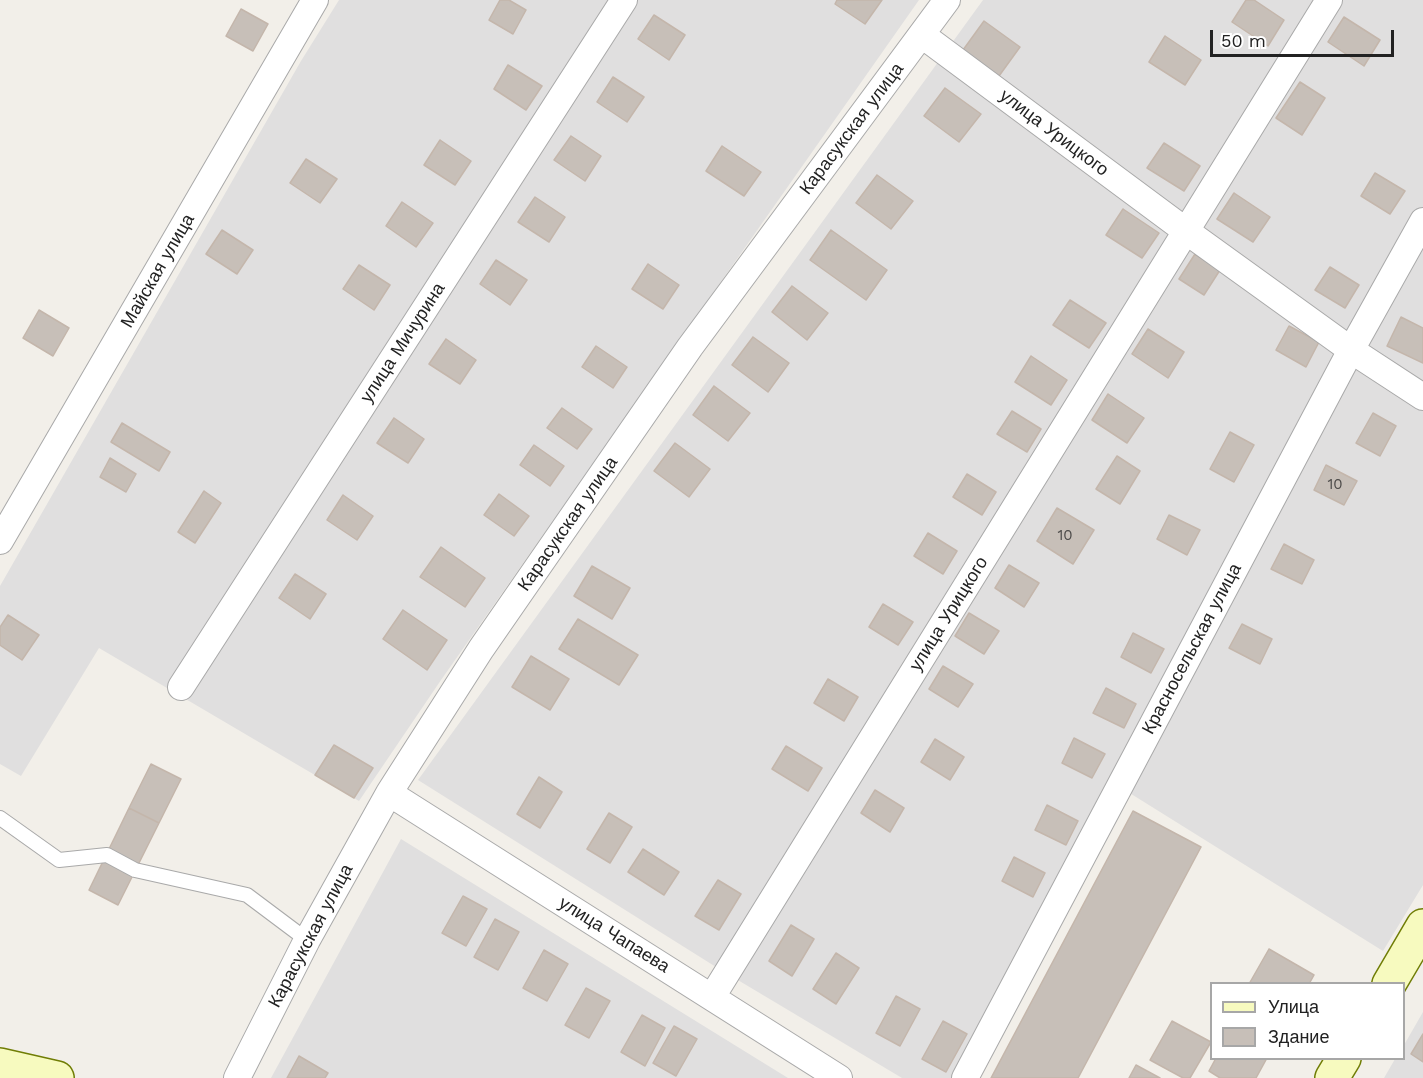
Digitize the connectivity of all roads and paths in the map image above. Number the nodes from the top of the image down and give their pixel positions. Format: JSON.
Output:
{"nodes":[{"id":1,"x":315,"y":0,"type":"edge"},
{"id":2,"x":624,"y":0,"type":"edge"},
{"id":3,"x":1329,"y":0,"type":"edge"},
{"id":4,"x":939,"y":3,"type":"edge"},
{"id":5,"x":922,"y":35,"type":"junction"},
{"id":6,"x":1423,"y":221,"type":"edge"},
{"id":7,"x":1186,"y":231,"type":"junction"},
{"id":8,"x":1351,"y":350,"type":"junction"},
{"id":9,"x":1423,"y":398,"type":"edge"},
{"id":10,"x":0,"y":541,"type":"edge"},
{"id":11,"x":181,"y":687,"type":"dead end"},
{"id":12,"x":389,"y":793,"type":"junction"},
{"id":13,"x":0,"y":818,"type":"edge"},
{"id":14,"x":1423,"y":926,"type":"edge"},
{"id":15,"x":307,"y":940,"type":"junction"},
{"id":16,"x":1390,"y":982,"type":"edge"},
{"id":17,"x":712,"y":997,"type":"junction"},
{"id":18,"x":1343,"y":1060,"type":"edge"},
{"id":19,"x":0,"y":1065,"type":"edge"},
{"id":20,"x":57,"y":1078,"type":"edge"},
{"id":21,"x":237,"y":1078,"type":"edge"},
{"id":22,"x":839,"y":1078,"type":"edge"},
{"id":23,"x":965,"y":1078,"type":"edge"},
{"id":24,"x":1332,"y":1078,"type":"edge"}],
"edges":[{"from":1,"to":10,"type":"street","name":"Майская улица"},
{"from":2,"to":11,"type":"street","name":"улица Мичурина"},
{"from":3,"to":7,"type":"street","name":"улица Урицкого"},
{"from":4,"to":5,"type":"street","name":"Карасукская улица"},
{"from":5,"to":7,"type":"street","name":"улица Урицкого"},
{"from":5,"to":12,"type":"street","name":"Карасукская улица"},
{"from":6,"to":8,"type":"street","name":"Красносельская улица"},
{"from":7,"to":8,"type":"street","name":"улица Урицкого"},
{"from":7,"to":17,"type":"street","name":"улица Урицкого"},
{"from":8,"to":9,"type":"street","name":"улица Урицкого"},
{"from":8,"to":23,"type":"street","name":"Красносельская улица"},
{"from":12,"to":15,"type":"street","name":"Карасукская улица"},
{"from":12,"to":17,"type":"street","name":"улица Чапаева"},
{"from":13,"to":15,"type":"lane"},
{"from":14,"to":16,"type":"street"},
{"from":15,"to":21,"type":"street","name":"Карасукская улица"},
{"from":17,"to":22,"type":"street","name":"улица Чапаева"},
{"from":18,"to":24,"type":"street"},
{"from":19,"to":20,"type":"street"}]}
